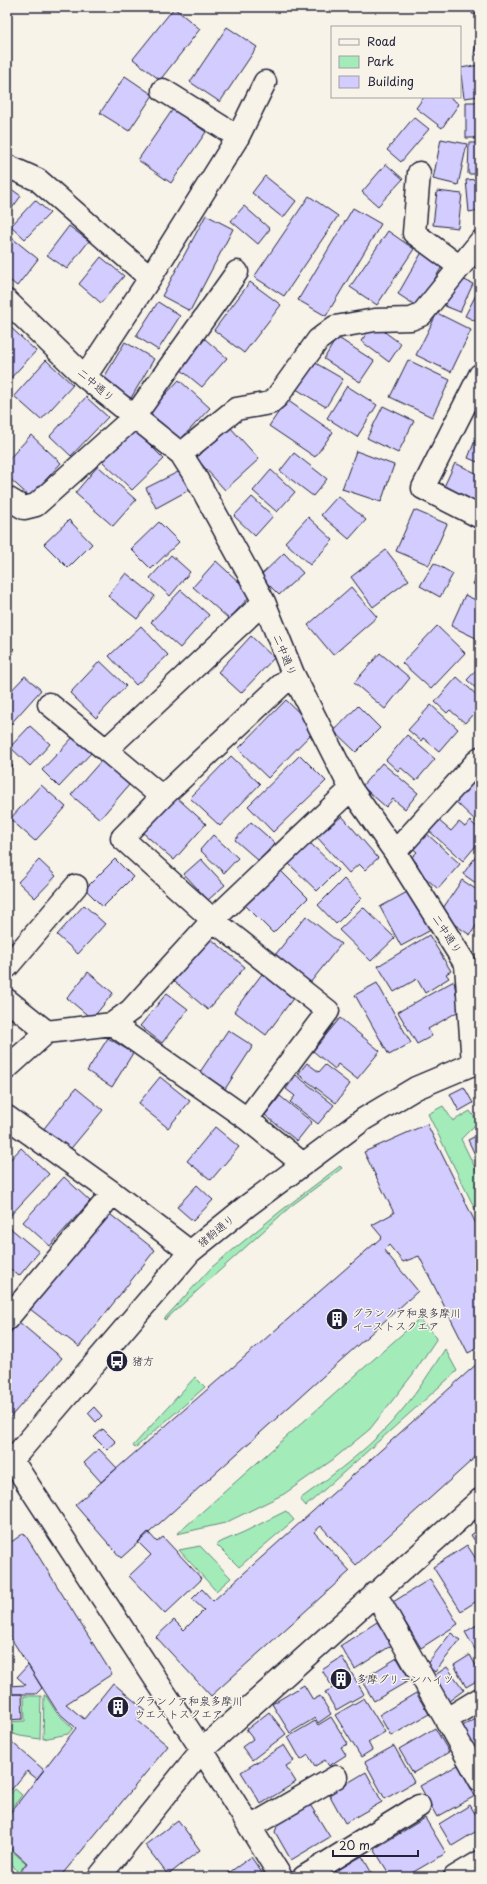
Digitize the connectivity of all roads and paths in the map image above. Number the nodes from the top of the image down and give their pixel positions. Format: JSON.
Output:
{"nodes":[{"id":1,"x":265,"y":82,"type":"dead end"},
{"id":2,"x":163,"y":90,"type":"dead end"},
{"id":3,"x":238,"y":137,"type":"junction"},
{"id":4,"x":7,"y":166,"type":"edge"},
{"id":5,"x":418,"y":173,"type":"dead end"},
{"id":6,"x":479,"y":245,"type":"edge"},
{"id":7,"x":460,"y":266,"type":"junction"},
{"id":8,"x":237,"y":272,"type":"dead end"},
{"id":9,"x":150,"y":278,"type":"junction"},
{"id":10,"x":7,"y":300,"type":"edge"},
{"id":11,"x":480,"y":375,"type":"edge"},
{"id":12,"x":85,"y":377,"type":"junction"},
{"id":13,"x":134,"y":417,"type":"junction"},
{"id":14,"x":182,"y":454,"type":"junction"},
{"id":15,"x":7,"y":498,"type":"edge"},
{"id":16,"x":480,"y":517,"type":"edge"},
{"id":17,"x":264,"y":602,"type":"junction"},
{"id":18,"x":293,"y":674,"type":"junction"},
{"id":19,"x":49,"y":704,"type":"dead end"},
{"id":20,"x":106,"y":750,"type":"junction"},
{"id":21,"x":480,"y":758,"type":"edge"},
{"id":22,"x":350,"y":789,"type":"junction"},
{"id":23,"x":162,"y":797,"type":"junction"},
{"id":24,"x":395,"y":852,"type":"junction"},
{"id":25,"x":76,"y":886,"type":"dead end"},
{"id":26,"x":213,"y":920,"type":"junction"},
{"id":27,"x":7,"y":967,"type":"edge"},
{"id":28,"x":7,"y":1000,"type":"edge"},
{"id":29,"x":112,"y":1024,"type":"junction"},
{"id":30,"x":48,"y":1032,"type":"junction"},
{"id":31,"x":476,"y":1062,"type":"edge"},
{"id":32,"x":7,"y":1068,"type":"edge"},
{"id":33,"x":7,"y":1117,"type":"edge"},
{"id":34,"x":247,"y":1118,"type":"junction"},
{"id":35,"x":303,"y":1164,"type":"junction"},
{"id":36,"x":113,"y":1193,"type":"junction"},
{"id":37,"x":190,"y":1252,"type":"junction"},
{"id":38,"x":7,"y":1319,"type":"edge"},
{"id":39,"x":10,"y":1463,"type":"edge"},
{"id":40,"x":480,"y":1500,"type":"edge"},
{"id":41,"x":375,"y":1593,"type":"junction"},
{"id":42,"x":480,"y":1699,"type":"edge"},
{"id":43,"x":447,"y":1719,"type":"junction"},
{"id":44,"x":202,"y":1750,"type":"junction"},
{"id":45,"x":336,"y":1776,"type":"dead end"},
{"id":46,"x":480,"y":1780,"type":"edge"},
{"id":47,"x":420,"y":1806,"type":"dead end"},
{"id":48,"x":250,"y":1827,"type":"junction"},
{"id":49,"x":480,"y":1862,"type":"edge"},
{"id":50,"x":99,"y":1877,"type":"edge"},
{"id":51,"x":281,"y":1877,"type":"edge"},
{"id":52,"x":304,"y":1877,"type":"edge"},
{"id":53,"x":455,"y":1877,"type":"edge"}],
"edges":[{"from":1,"to":3,"type":"street"},
{"from":2,"to":3,"type":"street"},
{"from":3,"to":9,"type":"street"},
{"from":4,"to":9,"type":"street"},
{"from":5,"to":7,"type":"street"},
{"from":6,"to":7,"type":"street"},
{"from":7,"to":14,"type":"street"},
{"from":8,"to":13,"type":"street"},
{"from":9,"to":12,"type":"street"},
{"from":10,"to":12,"type":"street","name":"二中通り"},
{"from":11,"to":16,"type":"street"},
{"from":12,"to":13,"type":"street","name":"二中通り"},
{"from":13,"to":14,"type":"street","name":"二中通り"},
{"from":13,"to":15,"type":"street"},
{"from":14,"to":17,"type":"street","name":"二中通り"},
{"from":17,"to":18,"type":"street","name":"二中通り"},
{"from":17,"to":20,"type":"street"},
{"from":18,"to":22,"type":"street","name":"二中通り"},
{"from":18,"to":23,"type":"street"},
{"from":19,"to":20,"type":"street"},
{"from":20,"to":23,"type":"street"},
{"from":21,"to":24,"type":"street"},
{"from":22,"to":24,"type":"street","name":"二中通り"},
{"from":22,"to":26,"type":"street"},
{"from":23,"to":26,"type":"street"},
{"from":24,"to":31,"type":"street","name":"二中通り"},
{"from":25,"to":27,"type":"street"},
{"from":26,"to":29,"type":"street"},
{"from":26,"to":34,"type":"street"},
{"from":28,"to":30,"type":"street"},
{"from":29,"to":30,"type":"street"},
{"from":29,"to":34,"type":"street"},
{"from":30,"to":32,"type":"street"},
{"from":31,"to":35,"type":"street","name":"猪駒通り"},
{"from":33,"to":36,"type":"street"},
{"from":34,"to":35,"type":"street"},
{"from":35,"to":37,"type":"street","name":"猪駒通り"},
{"from":36,"to":37,"type":"street"},
{"from":36,"to":38,"type":"street"},
{"from":37,"to":39,"type":"street","name":"猪駒通り"},
{"from":39,"to":44,"type":"street"},
{"from":40,"to":41,"type":"street"},
{"from":41,"to":43,"type":"street"},
{"from":41,"to":44,"type":"street"},
{"from":42,"to":43,"type":"street"},
{"from":43,"to":46,"type":"street"},
{"from":44,"to":48,"type":"street"},
{"from":44,"to":50,"type":"street"},
{"from":45,"to":48,"type":"street"},
{"from":47,"to":52,"type":"street"},
{"from":48,"to":51,"type":"street"},
{"from":49,"to":53,"type":"street"}]}
